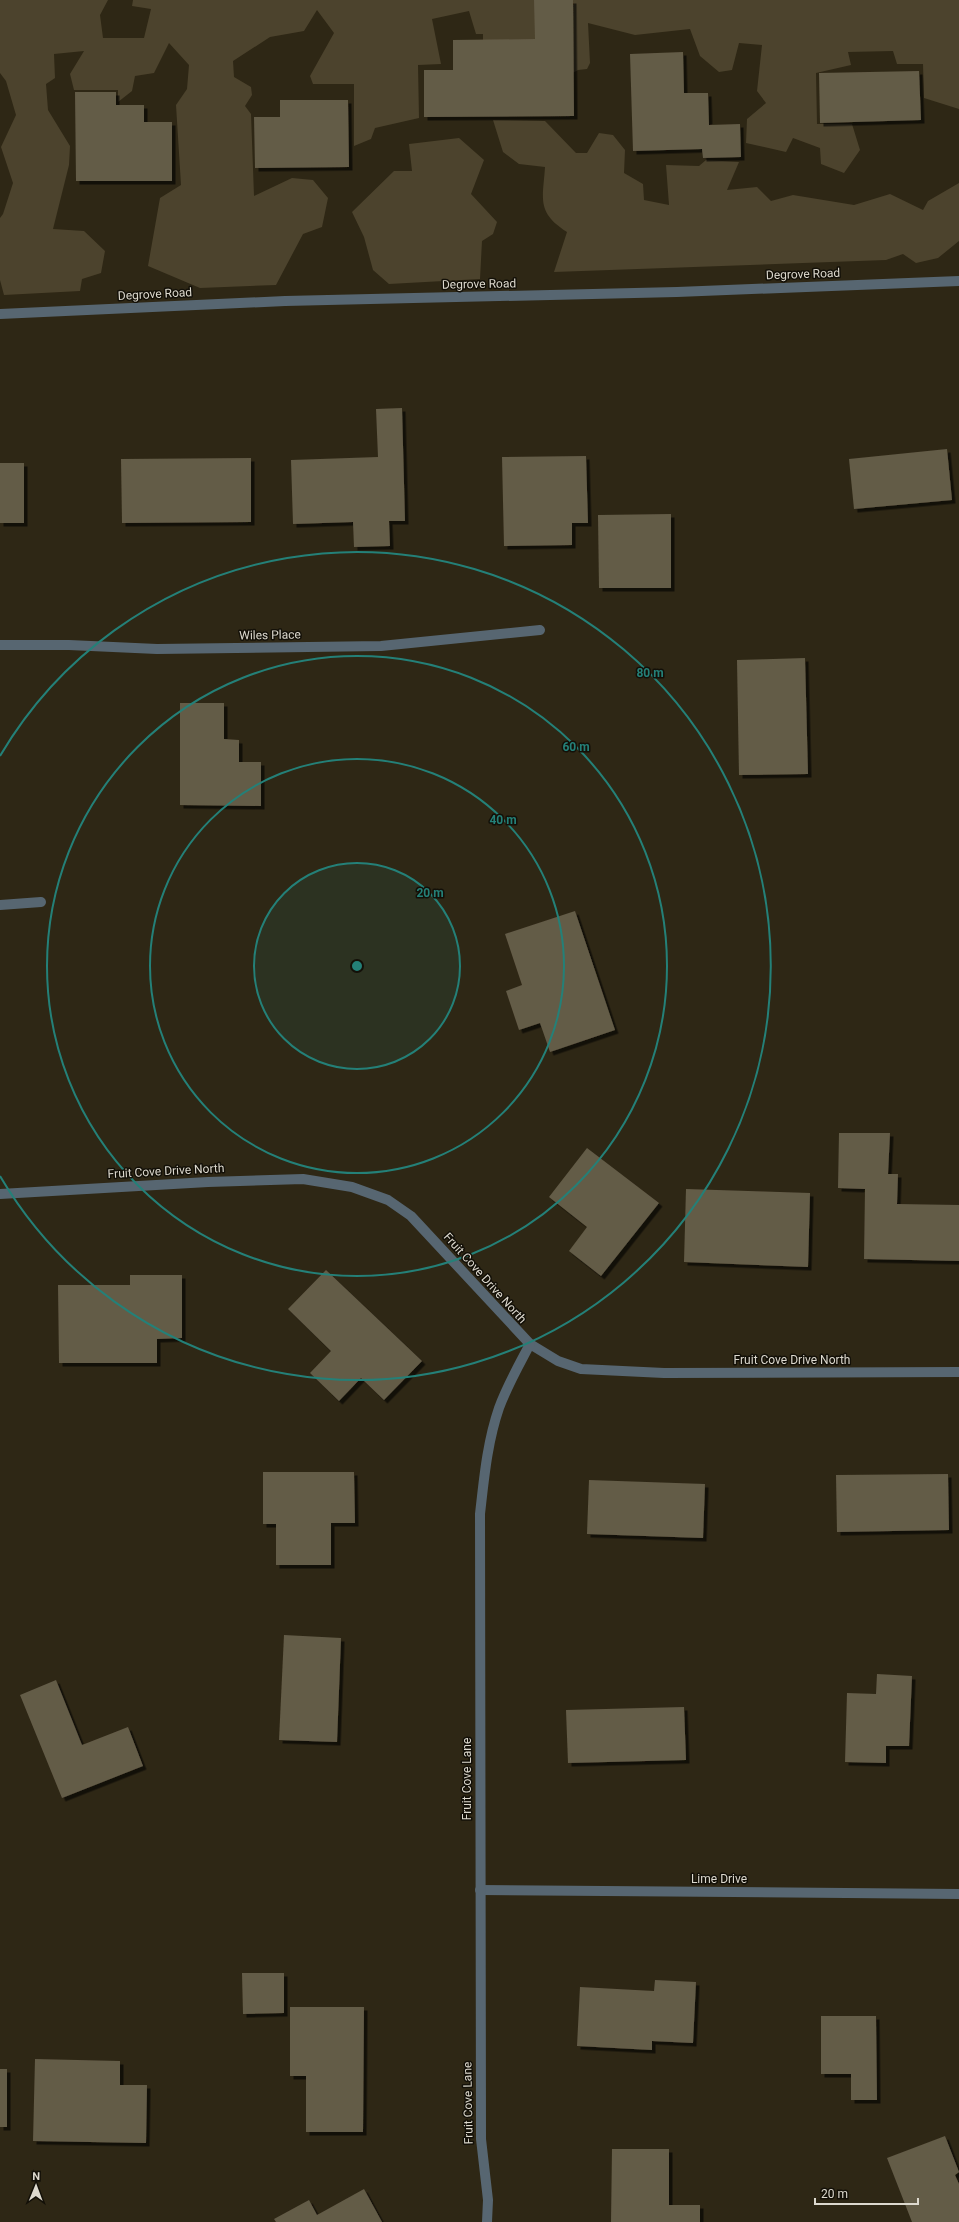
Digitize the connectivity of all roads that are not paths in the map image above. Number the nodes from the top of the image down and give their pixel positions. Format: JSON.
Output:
{"nodes":[{"id":1,"x":959,"y":281,"type":"edge"},
{"id":2,"x":0,"y":314,"type":"edge"},
{"id":3,"x":540,"y":630,"type":"dead end"},
{"id":4,"x":0,"y":646,"type":"edge"},
{"id":5,"x":41,"y":902,"type":"dead end"},
{"id":6,"x":0,"y":905,"type":"edge"},
{"id":7,"x":0,"y":1194,"type":"edge"},
{"id":8,"x":530,"y":1344,"type":"junction"},
{"id":9,"x":959,"y":1372,"type":"edge"},
{"id":10,"x":480,"y":1890,"type":"junction"},
{"id":11,"x":959,"y":1894,"type":"edge"},
{"id":12,"x":487,"y":2222,"type":"edge"}],
"edges":[{"from":1,"to":2,"type":"street","name":"Degrove Road"},
{"from":3,"to":4,"type":"street","name":"Wiles Place"},
{"from":5,"to":6,"type":"street"},
{"from":7,"to":8,"type":"street","name":"Fruit Cove Drive North"},
{"from":8,"to":9,"type":"street","name":"Fruit Cove Drive North"},
{"from":8,"to":10,"type":"street","name":"Fruit Cove Lane"},
{"from":10,"to":11,"type":"street","name":"Lime Drive"},
{"from":10,"to":12,"type":"street","name":"Fruit Cove Lane"}]}
